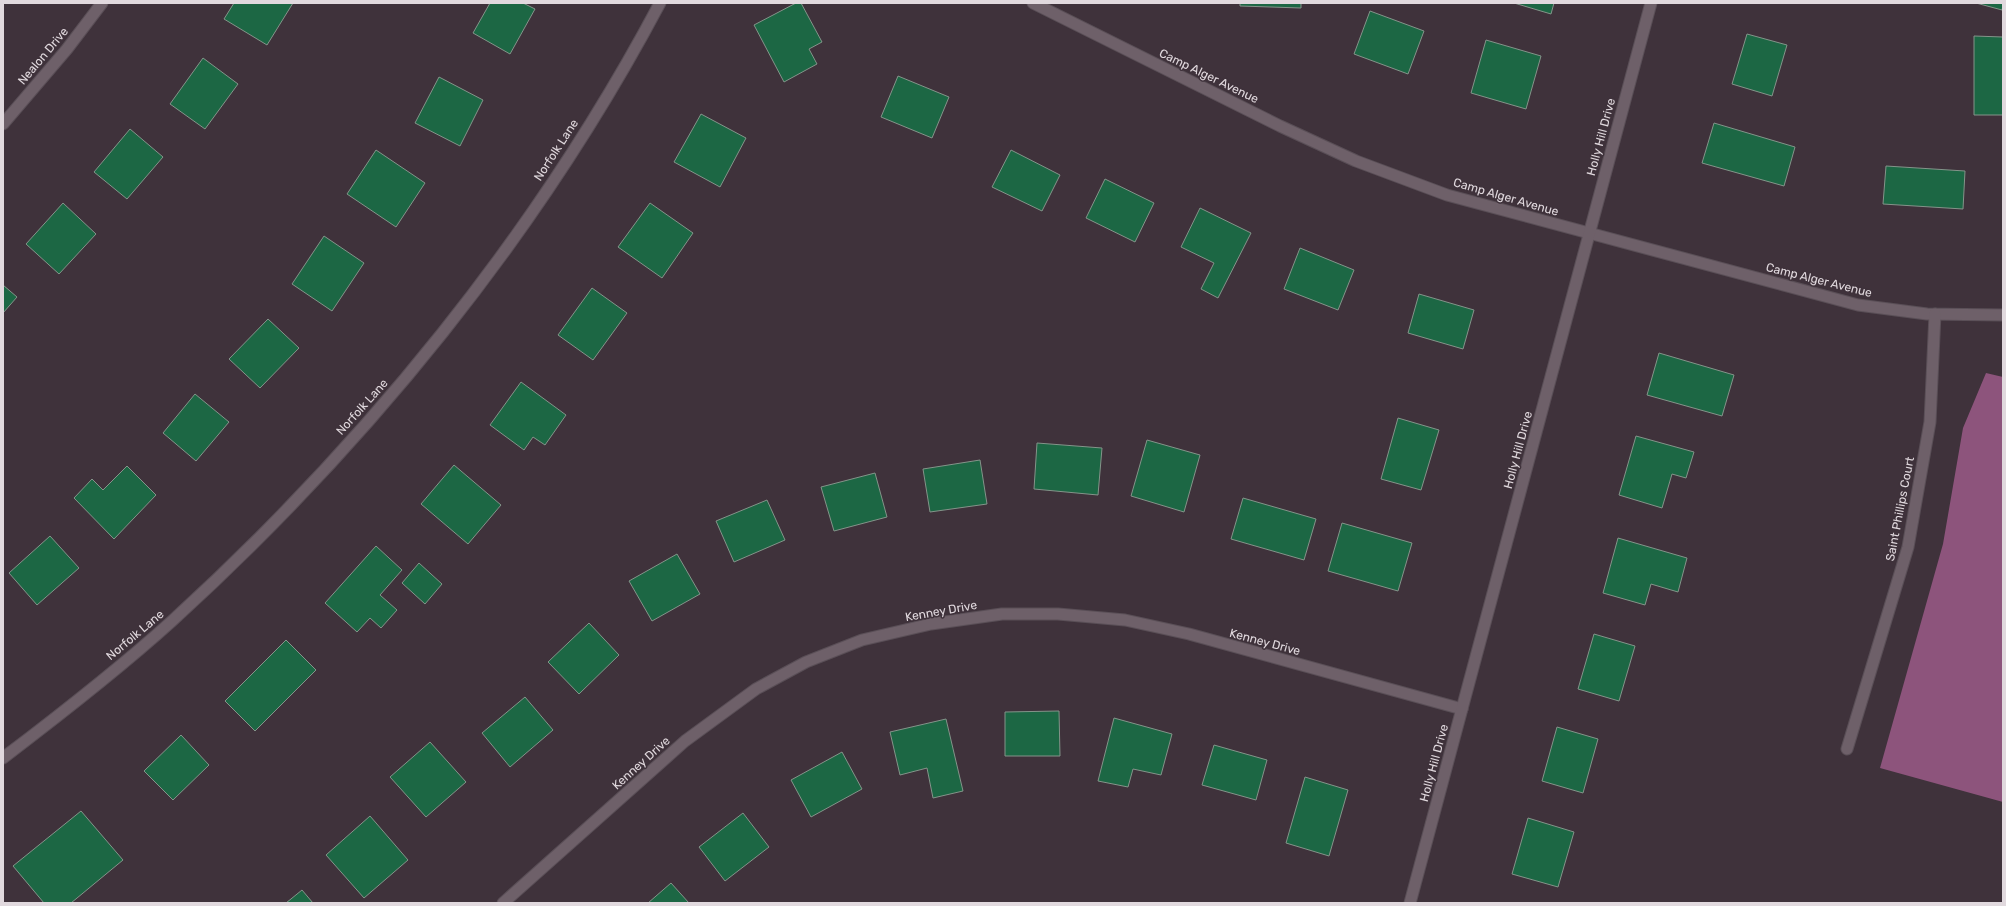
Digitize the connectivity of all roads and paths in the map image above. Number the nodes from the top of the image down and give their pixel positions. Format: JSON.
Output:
{"nodes":[{"id":1,"x":102,"y":3,"type":"edge"},
{"id":2,"x":660,"y":3,"type":"edge"},
{"id":3,"x":1033,"y":3,"type":"edge"},
{"id":4,"x":1651,"y":3,"type":"edge"},
{"id":5,"x":3,"y":124,"type":"edge"},
{"id":6,"x":1589,"y":234,"type":"junction"},
{"id":7,"x":1935,"y":314,"type":"junction"},
{"id":8,"x":2003,"y":315,"type":"edge"},
{"id":9,"x":1462,"y":709,"type":"junction"},
{"id":10,"x":1847,"y":749,"type":"dead end"},
{"id":11,"x":3,"y":758,"type":"edge"},
{"id":12,"x":503,"y":903,"type":"edge"},
{"id":13,"x":1410,"y":903,"type":"edge"}],
"edges":[{"from":1,"to":5,"type":"street","name":"Nealon Drive"},
{"from":2,"to":11,"type":"street","name":"Norfolk Lane"},
{"from":3,"to":6,"type":"street","name":"Camp Alger Avenue"},
{"from":4,"to":6,"type":"street","name":"Holly Hill Drive"},
{"from":6,"to":7,"type":"street","name":"Camp Alger Avenue"},
{"from":6,"to":9,"type":"street","name":"Holly Hill Drive"},
{"from":7,"to":8,"type":"street","name":"Camp Alger Avenue"},
{"from":7,"to":10,"type":"street","name":"Saint Phillips Court"},
{"from":9,"to":12,"type":"street","name":"Kenney Drive"},
{"from":9,"to":13,"type":"street","name":"Holly Hill Drive"}]}
